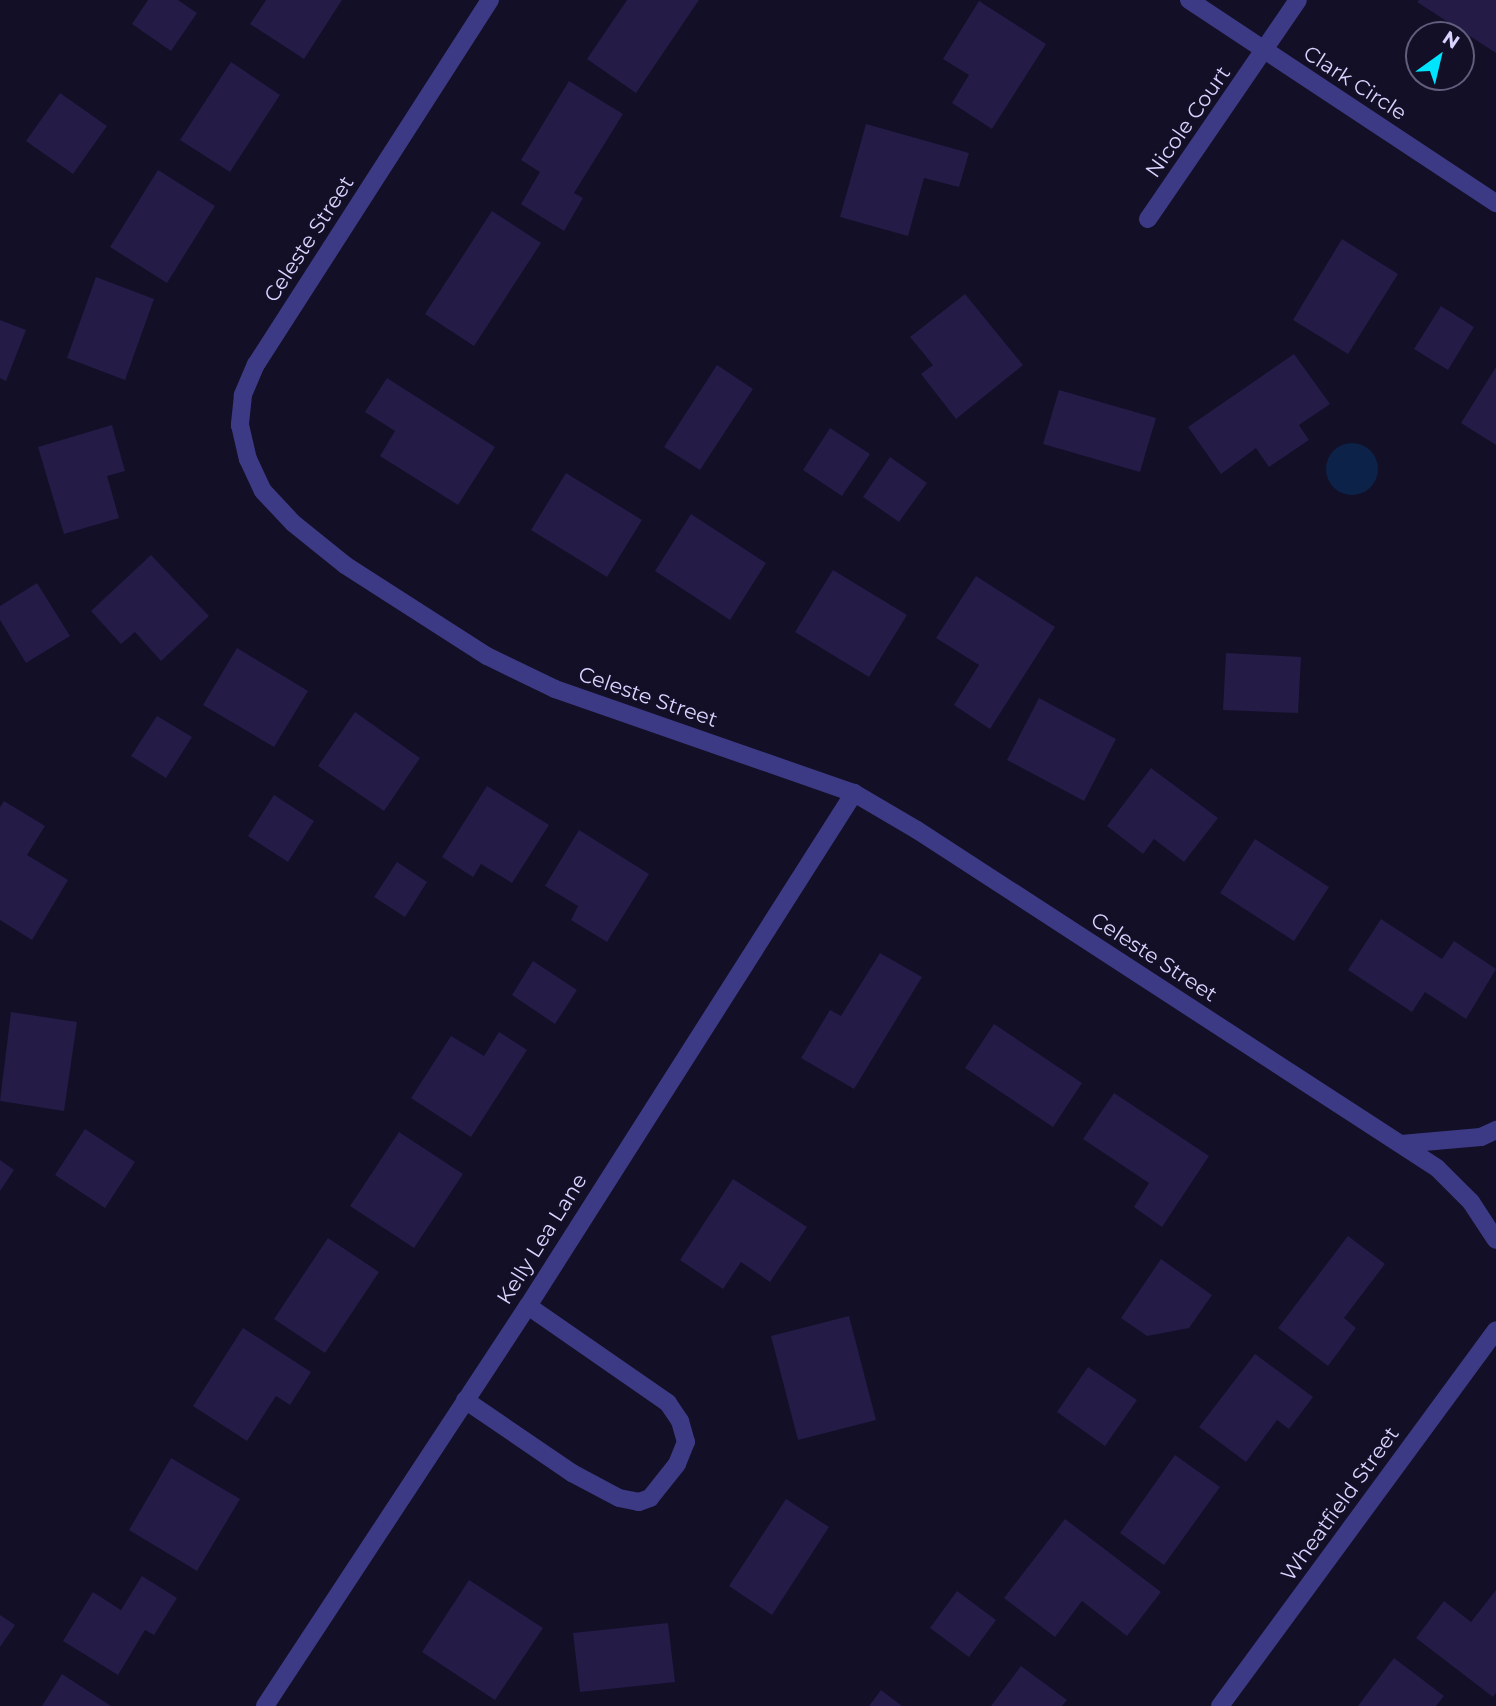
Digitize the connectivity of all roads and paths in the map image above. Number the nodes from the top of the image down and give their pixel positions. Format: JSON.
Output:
{"nodes":[{"id":1,"x":490,"y":0,"type":"edge"},
{"id":2,"x":1189,"y":0,"type":"edge"},
{"id":3,"x":1298,"y":0,"type":"edge"},
{"id":4,"x":1265,"y":51,"type":"junction"},
{"id":5,"x":1496,"y":203,"type":"edge"},
{"id":6,"x":1148,"y":219,"type":"dead end"},
{"id":7,"x":854,"y":793,"type":"junction"},
{"id":8,"x":1496,"y":1130,"type":"edge"},
{"id":9,"x":1401,"y":1144,"type":"junction"},
{"id":10,"x":1496,"y":1240,"type":"edge"},
{"id":11,"x":528,"y":1306,"type":"junction"},
{"id":12,"x":1496,"y":1330,"type":"edge"},
{"id":13,"x":465,"y":1400,"type":"junction"},
{"id":14,"x":265,"y":1706,"type":"edge"},
{"id":15,"x":1220,"y":1706,"type":"edge"}],
"edges":[{"from":1,"to":7,"type":"street","name":"Celeste Street"},
{"from":2,"to":4,"type":"street","name":"Clark Circle"},
{"from":3,"to":4,"type":"street","name":"Nicole Court"},
{"from":4,"to":5,"type":"street","name":"Clark Circle"},
{"from":4,"to":6,"type":"street","name":"Nicole Court"},
{"from":7,"to":9,"type":"street","name":"Celeste Street"},
{"from":7,"to":11,"type":"street","name":"Kelly Lea Lane"},
{"from":8,"to":9,"type":"street"},
{"from":9,"to":10,"type":"street","name":"Celeste Street"},
{"from":11,"to":13,"type":"street","name":"Kelly Lea Lane"},
{"from":11,"to":13,"type":"street"},
{"from":12,"to":15,"type":"street","name":"Wheatfield Street"},
{"from":13,"to":14,"type":"street","name":"Kelly Lea Lane"}]}
